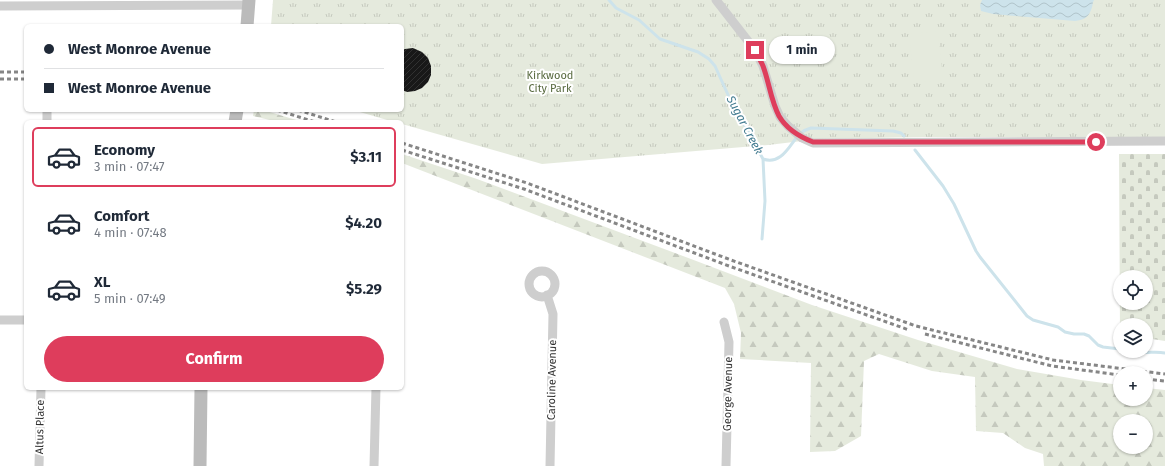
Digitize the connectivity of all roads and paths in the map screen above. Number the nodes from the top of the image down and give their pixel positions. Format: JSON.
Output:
{"nodes":[{"id":1,"x":716,"y":0,"type":"edge"},
{"id":2,"x":249,"y":3,"type":"edge"},
{"id":3,"x":2,"y":4,"type":"edge"},
{"id":4,"x":247,"y":24,"type":"edge"},
{"id":5,"x":1165,"y":141,"type":"edge"},
{"id":6,"x":547,"y":295,"type":"dead end"},
{"id":7,"x":0,"y":320,"type":"edge"},
{"id":8,"x":24,"y":320,"type":"edge"},
{"id":9,"x":724,"y":322,"type":"dead end"},
{"id":10,"x":41,"y":390,"type":"edge"},
{"id":11,"x":202,"y":390,"type":"edge"},
{"id":12,"x":376,"y":390,"type":"edge"},
{"id":13,"x":39,"y":466,"type":"edge"},
{"id":14,"x":200,"y":466,"type":"edge"},
{"id":15,"x":374,"y":466,"type":"edge"},
{"id":16,"x":550,"y":466,"type":"edge"},
{"id":17,"x":726,"y":466,"type":"edge"}],
"edges":[{"from":1,"to":5,"type":"street"},
{"from":2,"to":3,"type":"street"},
{"from":2,"to":4,"type":"street"},
{"from":6,"to":16,"type":"street","name":"Caroline Avenue"},
{"from":7,"to":8,"type":"street"},
{"from":9,"to":17,"type":"street","name":"George Avenue"},
{"from":10,"to":13,"type":"street","name":"Altus Place"},
{"from":11,"to":14,"type":"street"},
{"from":12,"to":15,"type":"street"}]}
